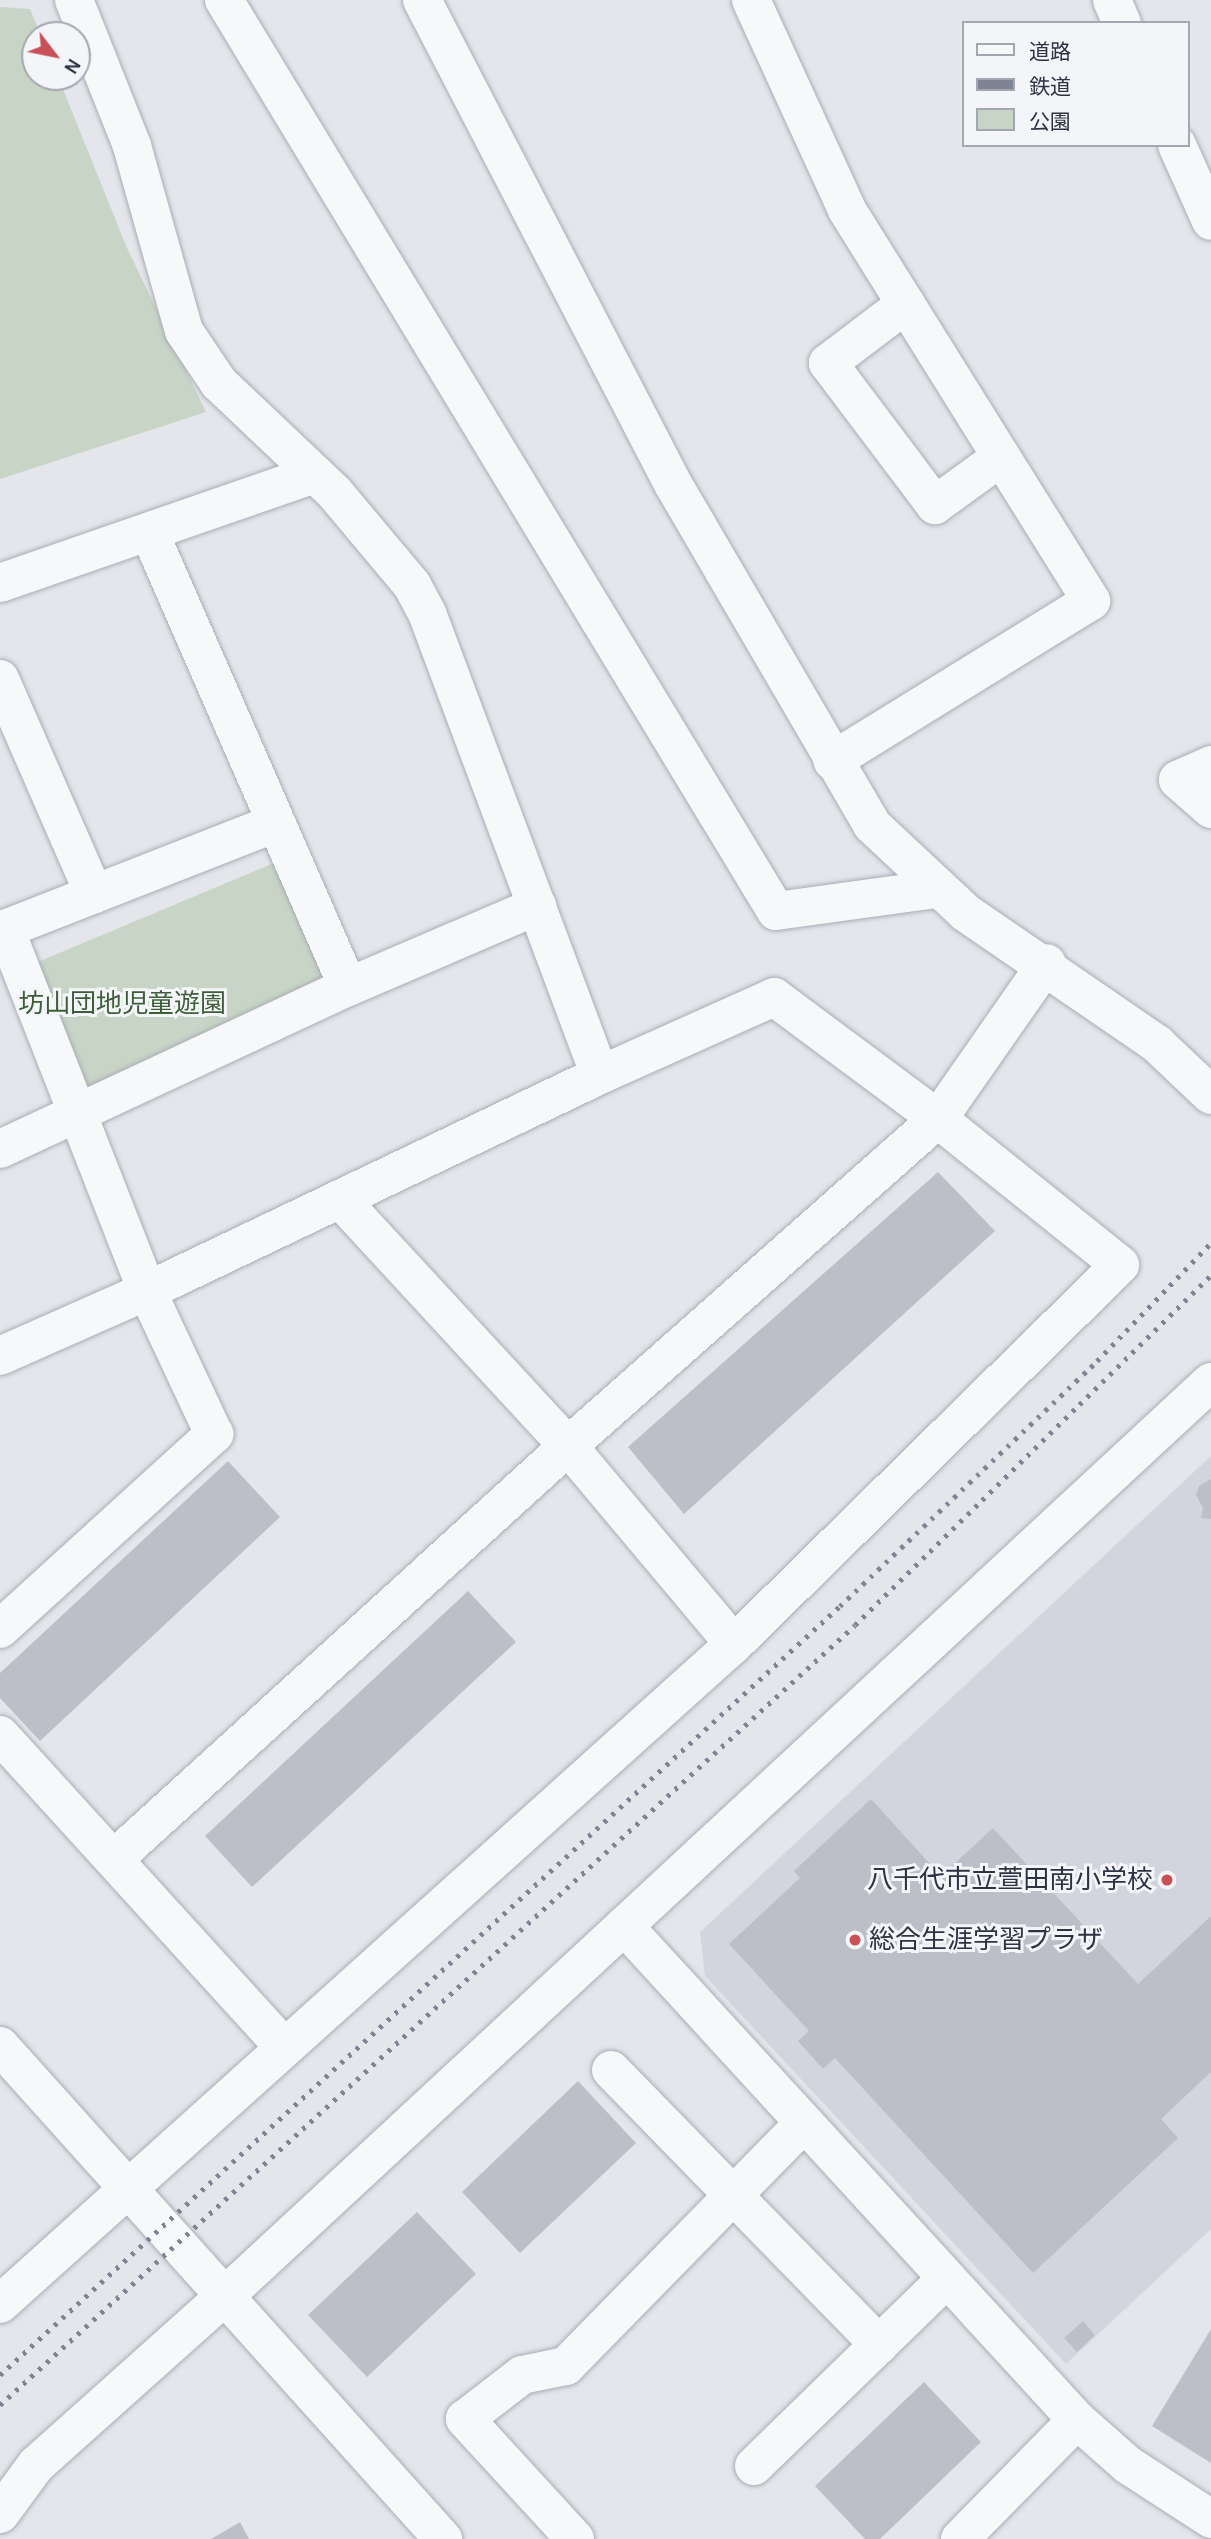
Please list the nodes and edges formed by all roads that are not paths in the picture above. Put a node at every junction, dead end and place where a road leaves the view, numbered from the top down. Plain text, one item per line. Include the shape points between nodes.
1 (74, 0) edge
2 (224, 0) edge
3 (422, 0) edge
4 (751, 0) edge
5 (1112, 0) edge
6 (1121, 21) edge
7 (1178, 147) edge
8 (1211, 221) edge
9 (906, 304) junction
10 (1001, 457) junction
11 (315, 474) junction
12 (150, 534) junction
13 (0, 583) edge
14 (0, 679) edge
15 (832, 761) junction
16 (1211, 765) edge
17 (1211, 810) edge
18 (276, 823) junction
19 (937, 889) junction
20 (94, 894) junction
21 (537, 906) junction
22 (2, 930) edge
23 (1046, 964) junction
24 (348, 987) junction
25 (600, 1074) junction
26 (1211, 1095) edge
27 (77, 1116) junction
28 (938, 1119) junction
29 (0, 1149) edge
30 (340, 1199) junction
31 (147, 1291) junction
32 (0, 1356) edge
33 (1211, 1382) edge
34 (568, 1446) junction
35 (0, 1629) edge
36 (734, 1644) junction
37 (0, 1735) edge
38 (114, 1859) junction
39 (624, 1926) junction
40 (0, 2046) edge
41 (283, 2046) junction
42 (611, 2070) dead end
43 (804, 2123) junction
44 (129, 2187) junction
45 (735, 2193) junction
46 (947, 2278) junction
47 (226, 2295) junction
48 (0, 2304) edge
49 (879, 2345) junction
50 (1077, 2420) junction
51 (754, 2466) dead end
52 (0, 2514) edge
53 (1211, 2519) edge
54 (443, 2539) edge
55 (575, 2539) edge
56 (960, 2539) edge

1 - 11 street via 132,146 184,331 219,383
2 - 19 street via 776,911
3 - 15 street via 673,484
4 - 9 street via 847,210
5 - 6 street
7 - 8 street
9 - 10 street
9 - 10 street via 828,363 934,505
10 - 15 street via 1091,601
11 - 12 street
11 - 21 street via 389,556 427,613
12 - 13 street
12 - 18 street
14 - 20 street
15 - 19 street via 873,825
16 - 17 street via 1178,780
18 - 20 street
18 - 24 street
19 - 23 street
20 - 22 street
21 - 24 street
21 - 25 street
22 - 27 street
23 - 26 street via 1157,1044
23 - 28 street
24 - 27 street
25 - 28 street via 775,997
25 - 30 street
27 - 29 street
27 - 31 street
28 - 34 street
28 - 36 street via 1120,1265
30 - 31 street
30 - 34 street
31 - 32 street
31 - 35 street via 214,1434
33 - 39 street
34 - 36 street
34 - 38 street
36 - 41 street
37 - 38 street
38 - 41 street
39 - 43 street
39 - 47 street
40 - 44 street
41 - 44 street
42 - 45 street
43 - 45 street
43 - 46 street
44 - 47 street
44 - 48 street
45 - 49 street
45 - 55 street via 566,2366 522,2375 466,2419
46 - 49 street
46 - 50 street
47 - 52 street via 36,2465
47 - 54 street
49 - 51 street
50 - 53 street via 1128,2465
50 - 56 street

